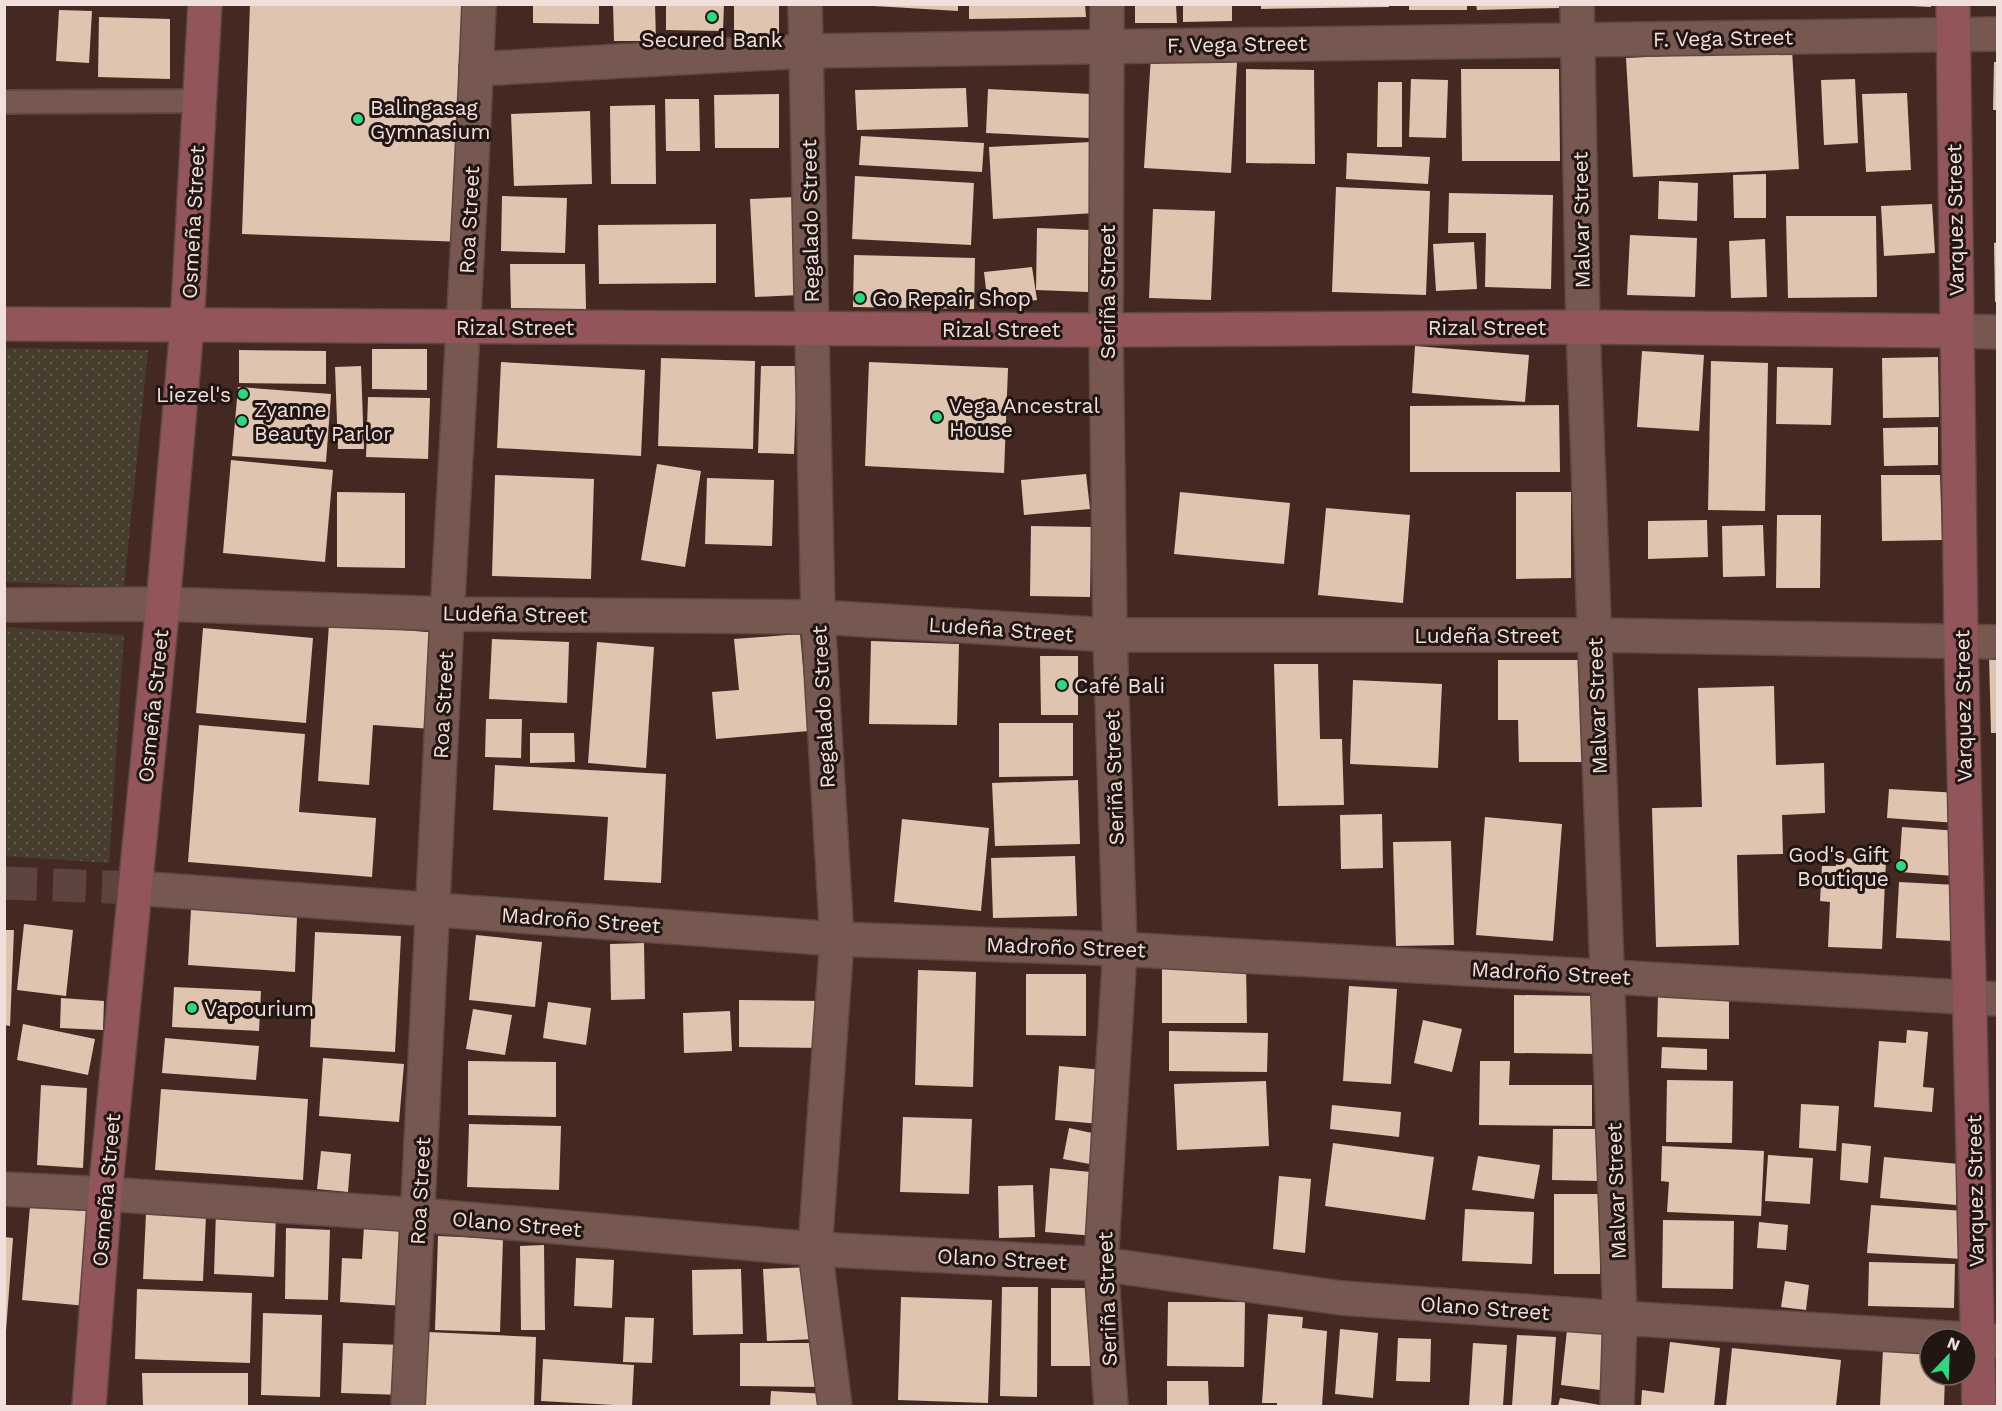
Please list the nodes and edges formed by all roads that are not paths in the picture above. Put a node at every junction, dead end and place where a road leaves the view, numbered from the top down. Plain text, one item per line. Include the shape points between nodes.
1 (205, 4) edge
2 (479, 4) edge
3 (805, 4) edge
4 (1107, 4) edge
5 (1577, 4) edge
6 (1953, 20) edge
7 (1998, 34) edge
8 (1578, 39) junction
9 (1107, 45) junction
10 (807, 51) junction
11 (476, 69) junction
12 (199, 101) junction
13 (4, 102) edge
14 (4, 324) edge
15 (187, 326) junction
16 (464, 327) junction
17 (1583, 327) junction
18 (812, 328) junction
19 (1106, 330) junction
20 (1956, 331) junction
21 (1998, 332) edge
22 (163, 604) junction
23 (4, 605) edge
24 (447, 614) junction
25 (818, 617) junction
26 (1110, 635) junction
27 (1594, 635) junction
28 (1961, 642) junction
29 (1998, 642) edge
30 (135, 888) junction
31 (432, 909) junction
32 (837, 939) junction
33 (1120, 949) junction
34 (1608, 976) junction
35 (1984, 998) edge
36 (4, 1189) edge
37 (105, 1194) junction
38 (419, 1215) junction
39 (815, 1250) junction
40 (1101, 1264) junction
41 (1620, 1318) junction
42 (1988, 1340) edge
43 (89, 1407) edge
44 (408, 1407) edge
45 (835, 1407) edge
46 (1111, 1407) edge
47 (1617, 1407) edge
48 (1979, 1407) edge

1 - 12 street, Osmeña Street
2 - 11 street, Roa Street
3 - 10 street, Regalado Street
4 - 9 street, Seriña Street
5 - 8 street, Malvar Street
6 - 7 street, F. Vega Street
6 - 8 street, F. Vega Street
6 - 20 street, Varquez Street
8 - 9 street, F. Vega Street
8 - 17 street, Malvar Street
9 - 10 street, F. Vega Street
9 - 19 street, Seriña Street
10 - 11 street, F. Vega Street
10 - 18 street, Regalado Street
11 - 16 street, Roa Street
12 - 13 lane
12 - 15 street, Osmeña Street
14 - 15 street, Rizal Street
15 - 16 street, Rizal Street
15 - 22 street, Osmeña Street
16 - 18 street, Rizal Street
16 - 24 street, Roa Street
17 - 19 street, Rizal Street
17 - 20 street, Rizal Street
17 - 27 street, Malvar Street
18 - 19 street, Rizal Street
18 - 25 street, Regalado Street
19 - 26 street, Seriña Street
20 - 21 street, Rizal Street
20 - 28 street, Varquez Street
22 - 23 street, Ludeña Street
22 - 24 street, Ludeña Street
22 - 30 street, Osmeña Street
24 - 25 street, Ludeña Street
24 - 31 street, Roa Street
25 - 26 street, Ludeña Street
25 - 32 street, Regalado Street
26 - 27 street, Ludeña Street
26 - 33 street, Seriña Street
27 - 28 street, Ludeña Street
27 - 34 street, Malvar Street
28 - 29 street, Ludeña Street
28 - 35 street, Varquez Street
30 - 31 street, Madroño Street
30 - 37 street, Osmeña Street
31 - 32 street, Madroño Street
31 - 38 street, Roa Street
32 - 33 street, Madroño Street
32 - 39 street, Regalado Street
33 - 34 street, Madroño Street
33 - 40 street, Seriña Street
34 - 35 street, Madroño Street
34 - 41 street, Malvar Street
35 - 42 street, Varquez Street
36 - 37 street, Olano Street
37 - 38 street, Olano Street
37 - 43 street, Osmeña Street
38 - 39 street, Olano Street
38 - 44 street, Roa Street
39 - 40 street, Olano Street
39 - 45 street, Regalado Street
40 - 41 street, Olano Street via 1341,1298
40 - 46 street, Seriña Street
41 - 42 street, Olano Street
41 - 47 street, Malvar Street
42 - 48 street, Varquez Street

